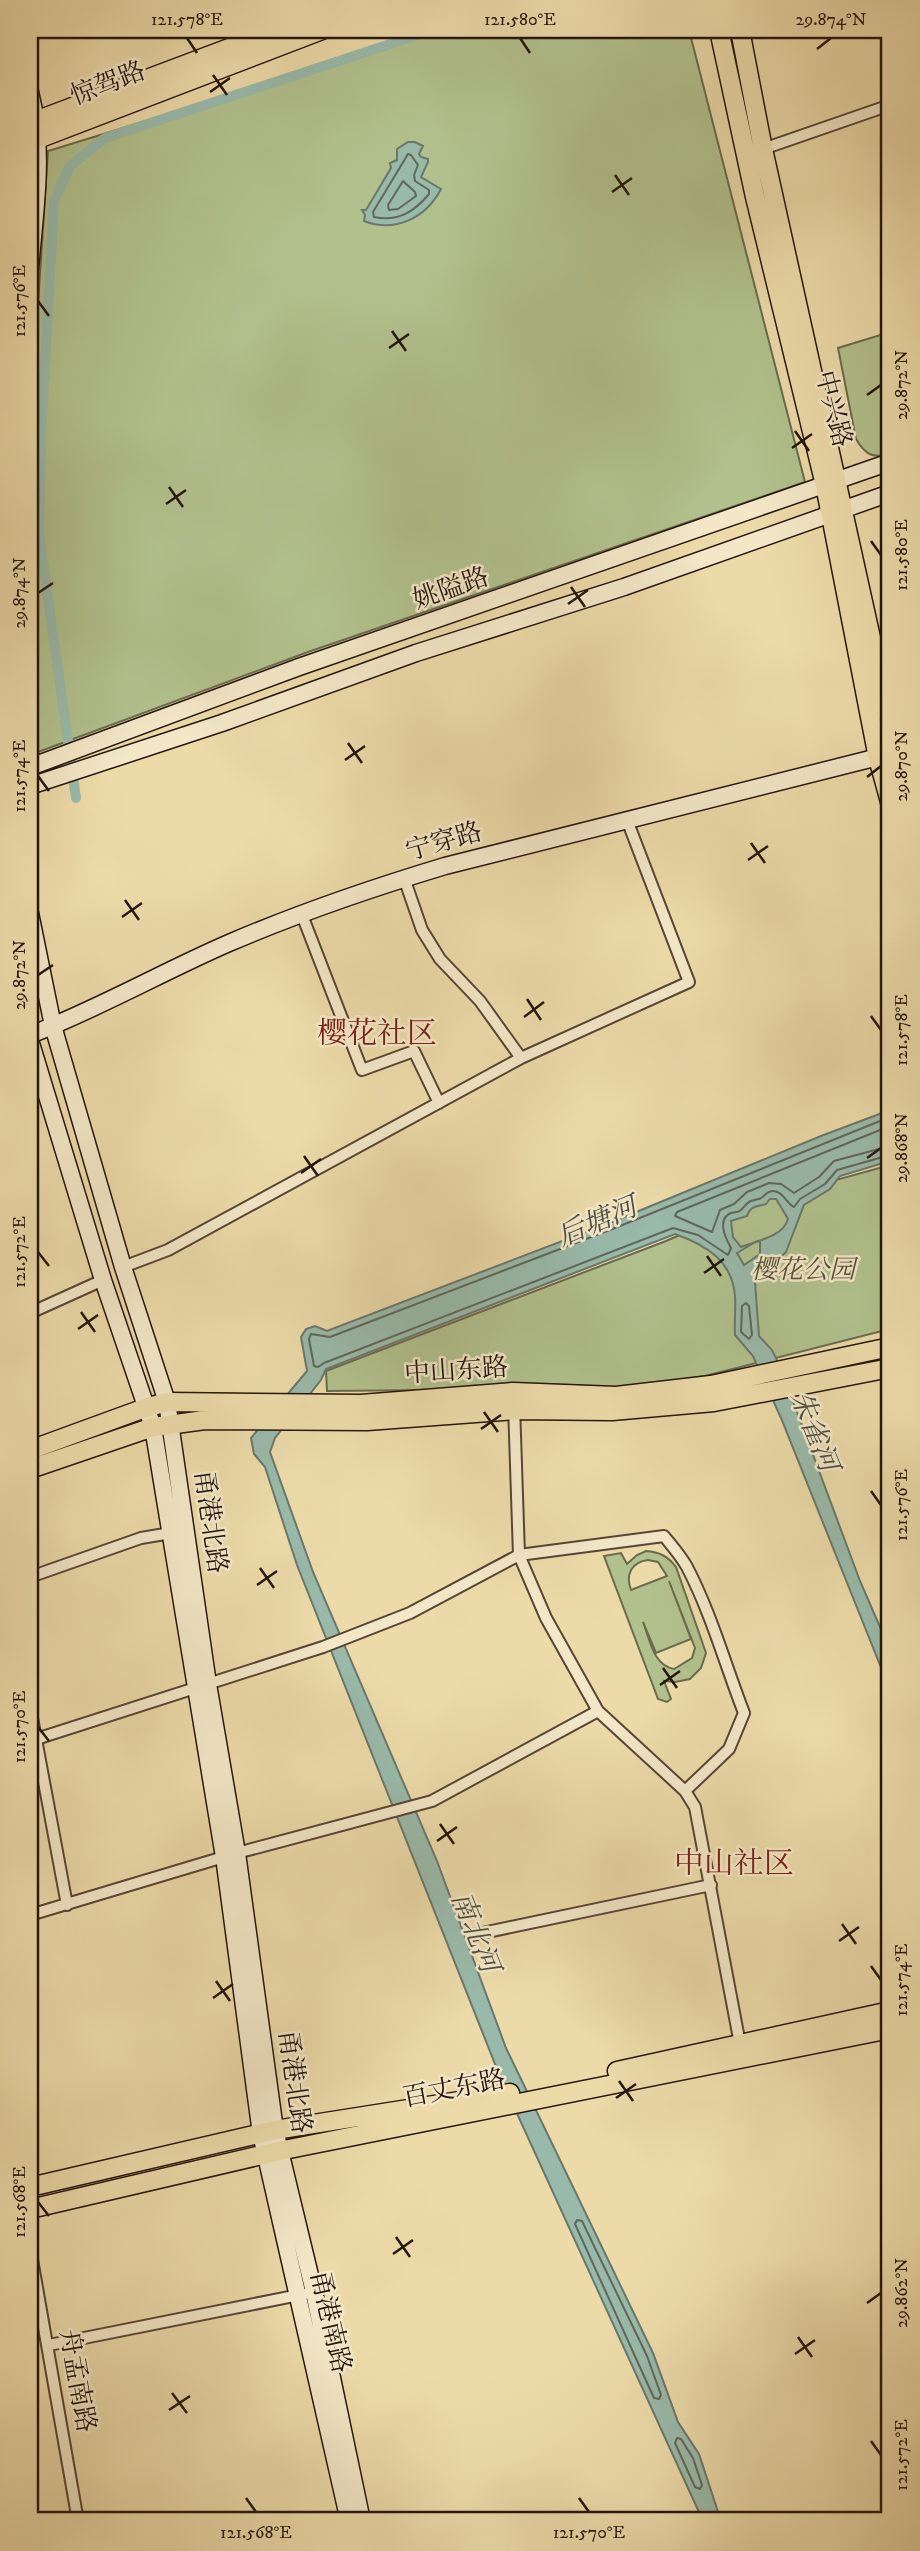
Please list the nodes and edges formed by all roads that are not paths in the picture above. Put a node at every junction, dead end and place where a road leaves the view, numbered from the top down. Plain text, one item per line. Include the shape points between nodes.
1 (277, 30) edge
2 (322, 30) edge
3 (719, 30) edge
4 (740, 30) edge
5 (30, 92) edge
6 (890, 105) edge
7 (33, 131) edge
8 (763, 149) junction
9 (30, 269) edge
10 (890, 462) edge
11 (832, 483) junction
12 (890, 494) edge
13 (837, 512) junction
14 (890, 724) edge
15 (884, 756) edge
16 (30, 766) edge
17 (30, 786) edge
18 (890, 802) edge
19 (627, 820) junction
20 (404, 878) junction
21 (30, 913) edge
22 (302, 915) junction
23 (53, 1026) junction
24 (30, 1038) edge
25 (522, 1058) junction
26 (439, 1103) junction
27 (123, 1267) junction
28 (103, 1280) junction
29 (30, 1313) edge
30 (890, 1347) edge
31 (890, 1368) edge
32 (758, 1385) junction
33 (514, 1401) junction
34 (167, 1402) junction
35 (145, 1408) junction
36 (172, 1424) junction
37 (153, 1427) junction
38 (30, 1450) edge
39 (30, 1469) edge
40 (171, 1533) junction
41 (519, 1555) junction
42 (30, 1577) edge
43 (202, 1686) junction
44 (30, 1707) edge
45 (598, 1711) junction
46 (33, 1740) edge
47 (685, 1791) junction
48 (230, 1855) junction
49 (711, 1885) junction
50 (67, 1905) junction
51 (30, 1915) edge
52 (474, 1934) dead end
53 (890, 2011) edge
54 (890, 2029) edge
55 (740, 2044) junction
56 (547, 2092) junction
57 (495, 2101) junction
58 (268, 2132) junction
59 (272, 2153) junction
60 (30, 2187) edge
61 (30, 2209) edge
62 (30, 2248) edge
63 (306, 2293) junction
64 (49, 2345) junction
65 (78, 2521) edge
66 (349, 2521) edge
67 (362, 2521) edge

1 - 7 main road, 惊驾路
2 - 7 main road, 惊驾路
3 - 11 main road, 中兴路 via 755,197
4 - 8 main road, 中兴路
5 - 7 main road
6 - 8 street
7 - 9 main road via 39,166
8 - 11 main road, 中兴路
10 - 11 main road, 姚隘路
11 - 13 main road, 中兴路
11 - 16 main road, 姚隘路 via 299,667
12 - 13 main road, 姚隘路
13 - 14 main road, 中兴路
13 - 15 main road, 中兴路
13 - 17 main road, 姚隘路
15 - 18 main road, 中兴路
15 - 19 main road, 宁穿路
19 - 20 main road, 宁穿路
19 - 25 street via 689,982
20 - 22 main road, 宁穿路
20 - 25 street via 422,930 440,958 480,1001
21 - 23 main road, 甬港北路
22 - 23 main road, 宁穿路 via 227,944
22 - 26 street via 362,1070 414,1051
23 - 24 main road, 宁穿路
23 - 27 main road, 甬港北路
24 - 28 main road, 甬港北路
25 - 26 street
26 - 27 street via 168,1250
27 - 34 main road, 甬港北路
28 - 29 street
28 - 35 main road, 甬港北路
30 - 32 main road, 中山东路 via 797,1367
31 - 32 main road, 中山东路 via 804,1385
32 - 33 main road, 中山东路
33 - 34 main road, 中山东路
33 - 36 main road, 中山东路 via 367,1421
33 - 41 street
34 - 35 main road, 中山东路
34 - 36 main road, 甬港北路
35 - 37 main road, 甬港北路
35 - 38 main road, 中山东路
36 - 37 main road, 中山东路
36 - 43 main road, 甬港北路
37 - 39 main road, 中山东路
37 - 40 main road, 甬港北路
40 - 42 street via 141,1538
40 - 43 main road, 甬港北路
41 - 43 street via 410,1613
41 - 45 street via 546,1618
41 - 47 street via 664,1536 686,1565 744,1713 729,1749
43 - 46 street
43 - 48 main road, 甬港北路
44 - 46 street
45 - 47 street
45 - 48 street via 432,1801
46 - 50 street
47 - 49 street via 695,1807
48 - 50 street
48 - 58 main road, 甬港北路
49 - 52 street
49 - 55 street
50 - 51 street
53 - 55 main road, 百丈东路
54 - 56 main road, 百丈东路
55 - 56 main road, 百丈东路
56 - 57 main road, 百丈东路
57 - 58 main road, 百丈东路
57 - 59 main road, 百丈东路
58 - 59 main road, 甬港南路
58 - 60 main road, 百丈东路
59 - 61 main road, 百丈东路
59 - 63 main road, 甬港南路
62 - 64 street, 舟孟南路
63 - 64 street
63 - 66 main road, 甬港南路
63 - 67 main road, 甬港南路
64 - 65 street, 舟孟南路

